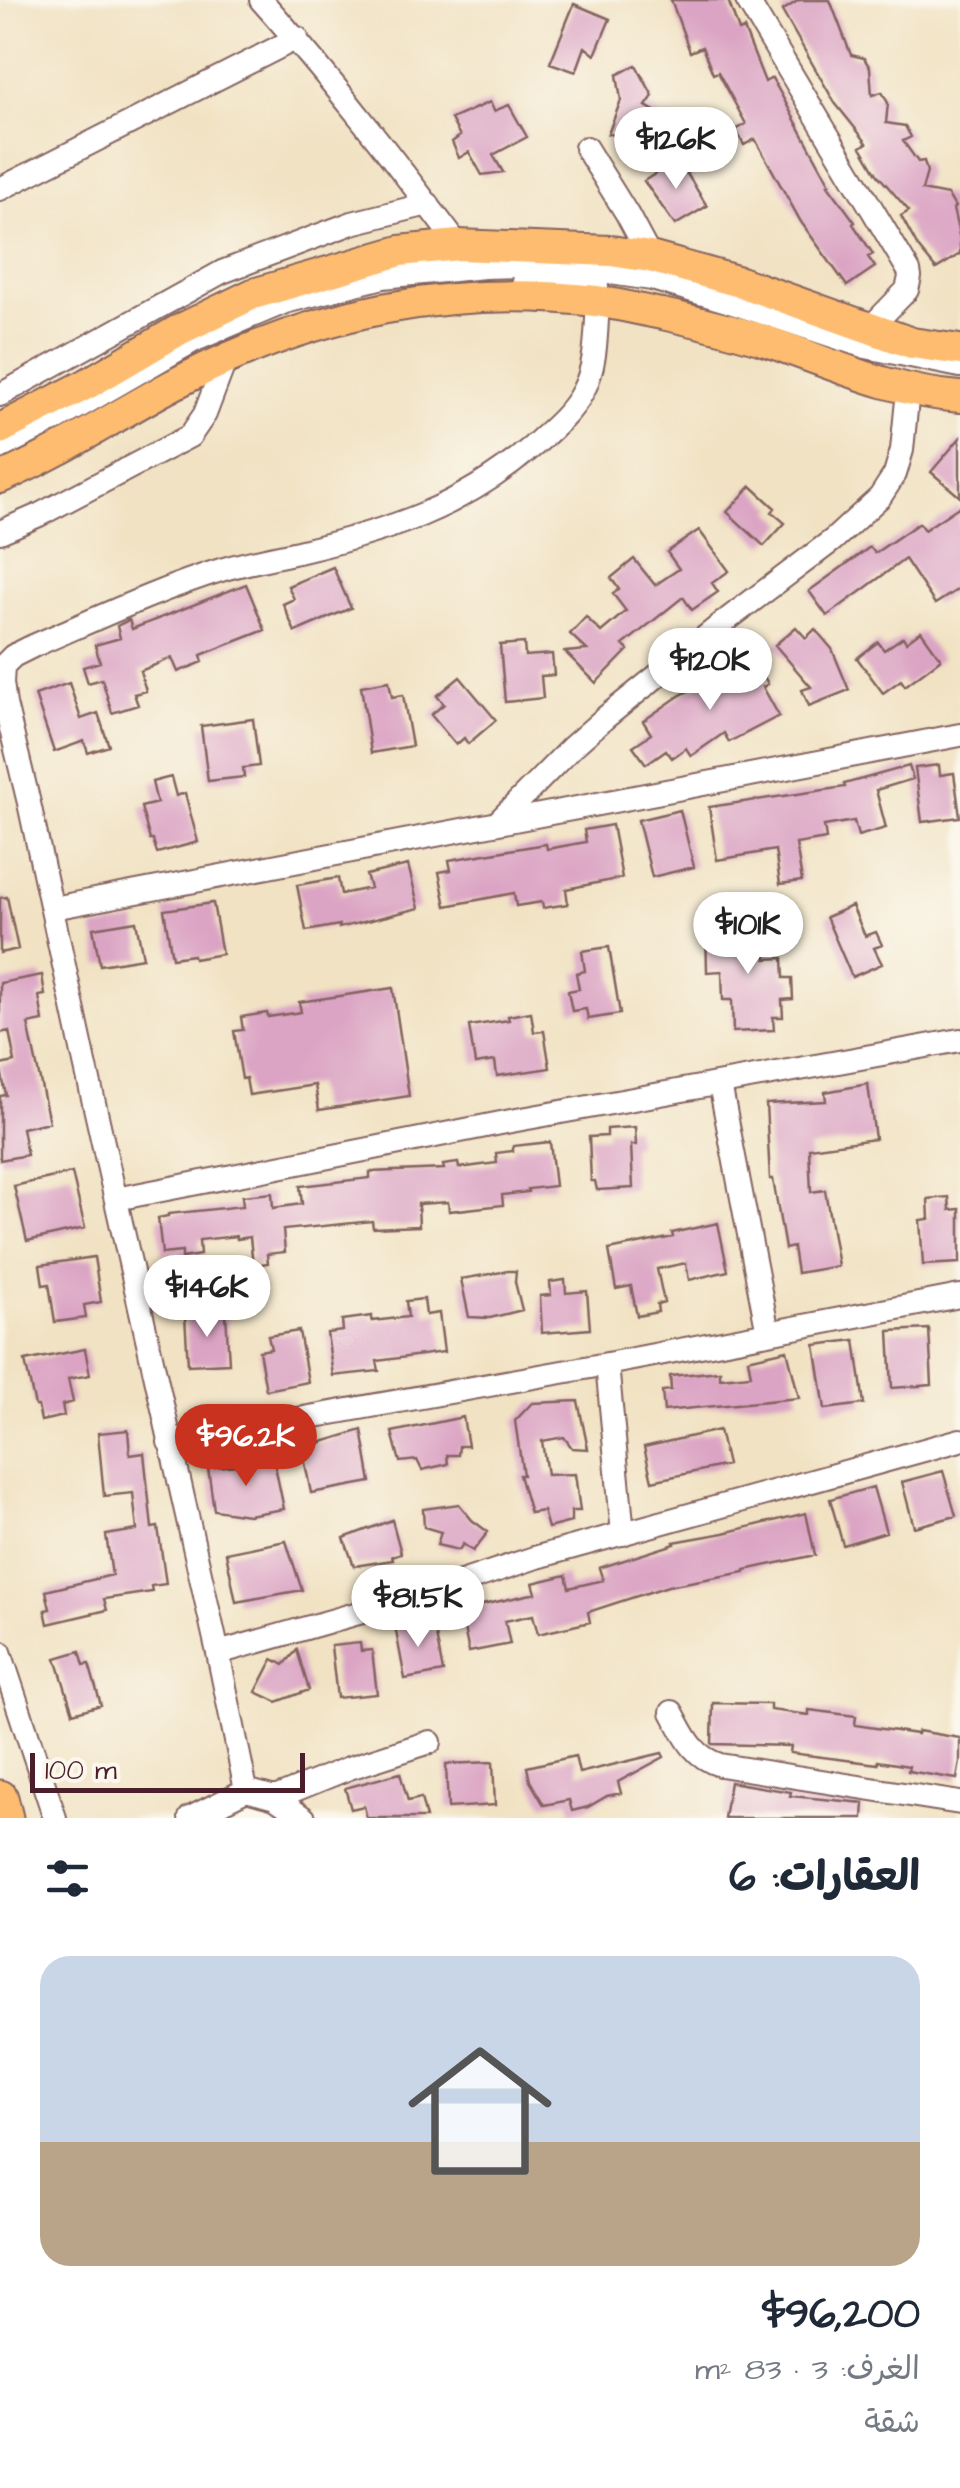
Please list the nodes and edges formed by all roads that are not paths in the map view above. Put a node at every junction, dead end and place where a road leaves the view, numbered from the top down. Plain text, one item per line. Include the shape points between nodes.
1 (261, 0) edge
2 (748, 0) edge
3 (297, 38) junction
4 (586, 148) dead end
5 (0, 189) edge
6 (428, 204) junction
7 (458, 245) junction
8 (650, 256) junction
9 (598, 302) junction
10 (870, 328) junction
11 (960, 350) edge
12 (225, 360) junction
13 (960, 366) edge
14 (960, 379) edge
15 (908, 390) junction
16 (0, 396) edge
17 (960, 397) edge
18 (0, 429) edge
19 (0, 448) edge
20 (0, 464) edge
21 (0, 478) edge
22 (0, 532) edge
23 (960, 735) edge
24 (497, 823) junction
25 (52, 908) junction
26 (960, 1040) edge
27 (720, 1084) junction
28 (116, 1199) junction
29 (960, 1296) edge
30 (768, 1332) junction
31 (607, 1364) junction
32 (960, 1440) edge
33 (169, 1442) junction
34 (624, 1534) junction
35 (0, 1652) edge
36 (218, 1654) junction
37 (672, 1712) dead end
38 (430, 1742) dead end
39 (246, 1790) junction
40 (0, 1798) edge
41 (275, 1798) junction
42 (960, 1804) edge
43 (6, 1818) edge
44 (54, 1818) edge
45 (190, 1818) edge
46 (304, 1818) edge

1 - 3 street
2 - 10 street via 909,270 907,290
3 - 5 street
3 - 6 street
4 - 8 street
6 - 7 street
6 - 16 street via 352,223 222,272
7 - 8 main road
7 - 18 main road via 400,251 253,294
8 - 10 main road
9 - 12 main road via 464,296 387,306
9 - 15 main road via 727,330
9 - 25 street via 583,392 506,470 470,493 413,520 207,574 13,656 3,666 3,694
10 - 11 main road
12 - 21 main road
12 - 22 street via 190,436
13 - 19 street via 866,348 652,280 555,265 484,267 383,277 286,302 195,340
14 - 20 street via 878,366 700,306 575,283 476,282 371,295 273,322
15 - 17 main road
15 - 24 street via 902,450 880,497 606,716
23 - 24 street
24 - 25 street
25 - 28 street
26 - 27 street
27 - 28 street
27 - 30 street
28 - 33 street
29 - 30 street
30 - 31 street
31 - 33 street
31 - 34 street
32 - 34 street
33 - 36 street
34 - 36 street
35 - 44 street
36 - 39 street
37 - 42 street via 707,1761
38 - 41 street
39 - 41 street
39 - 45 street
40 - 43 highway
41 - 46 street

